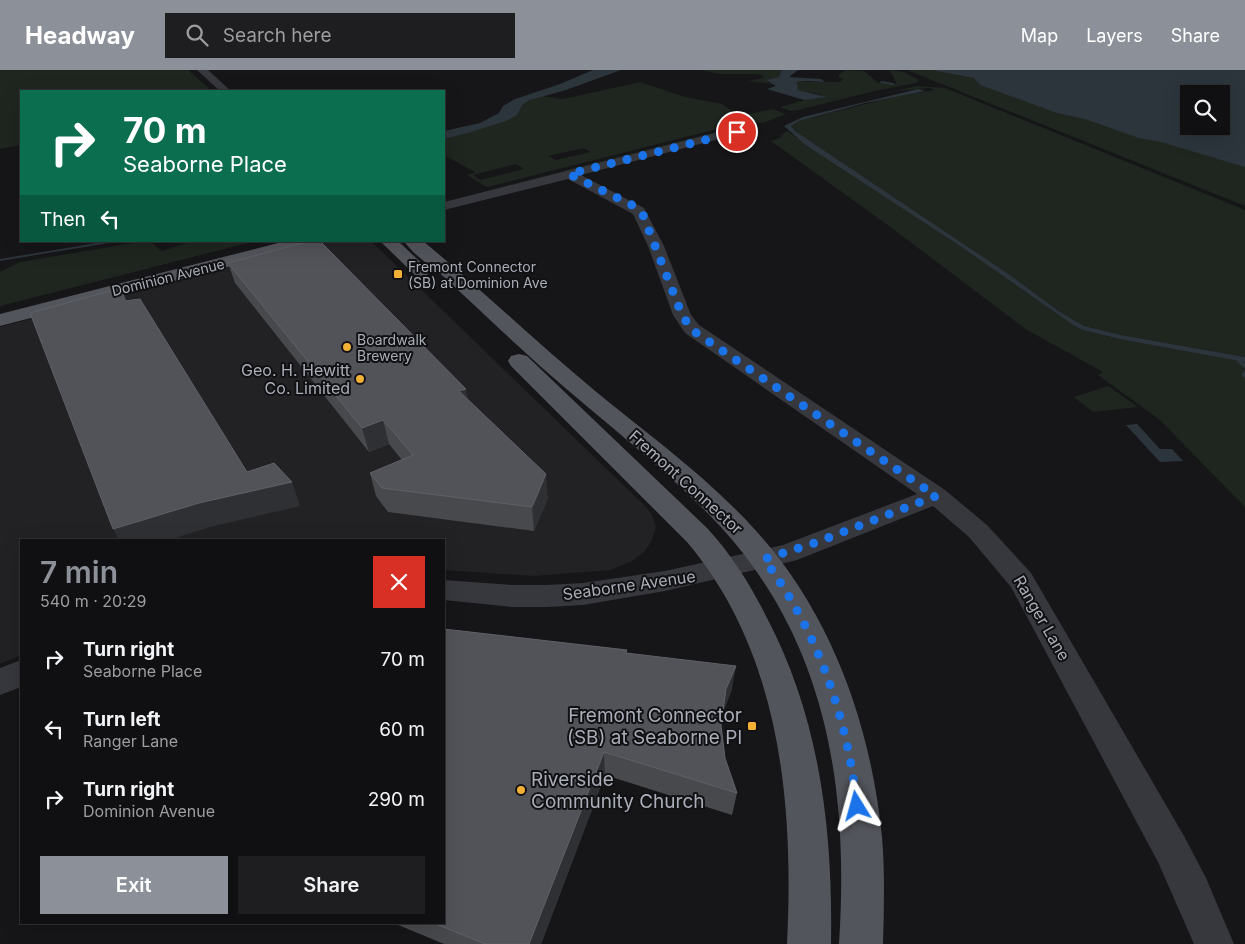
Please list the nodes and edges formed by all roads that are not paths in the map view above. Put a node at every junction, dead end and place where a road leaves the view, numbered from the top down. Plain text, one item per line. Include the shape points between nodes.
1 (202, 70) edge
2 (225, 90) edge
3 (753, 131) dead end
4 (569, 174) junction
5 (445, 206) edge
6 (303, 242) edge
7 (389, 242) edge
8 (413, 242) edge
9 (0, 320) edge
10 (936, 496) junction
11 (764, 559) junction
12 (723, 569) junction
13 (445, 590) edge
14 (20, 673) edge
15 (0, 682) edge
16 (808, 944) edge
17 (861, 944) edge
18 (1214, 944) edge

1 - 2 street
3 - 4 street via 723,135
4 - 5 street
4 - 10 street, Ranger Lane via 634,206 643,215 682,315 692,330
6 - 9 main road, Dominion Avenue
7 - 12 main road, Fremont Connector via 570,409 693,532
8 - 11 main road, Fremont Connector via 566,379 698,490 737,527
10 - 11 street, Seaborne Avenue
10 - 18 street, Ranger Lane via 978,532 1021,580 1171,849
11 - 12 street, Seaborne Avenue
11 - 17 main road, Fremont Connector via 817,648 840,714 861,836
12 - 13 street, Seaborne Avenue via 583,594 512,596
12 - 16 main road, Fremont Connector via 758,631 793,728 801,767 810,854
14 - 15 street

